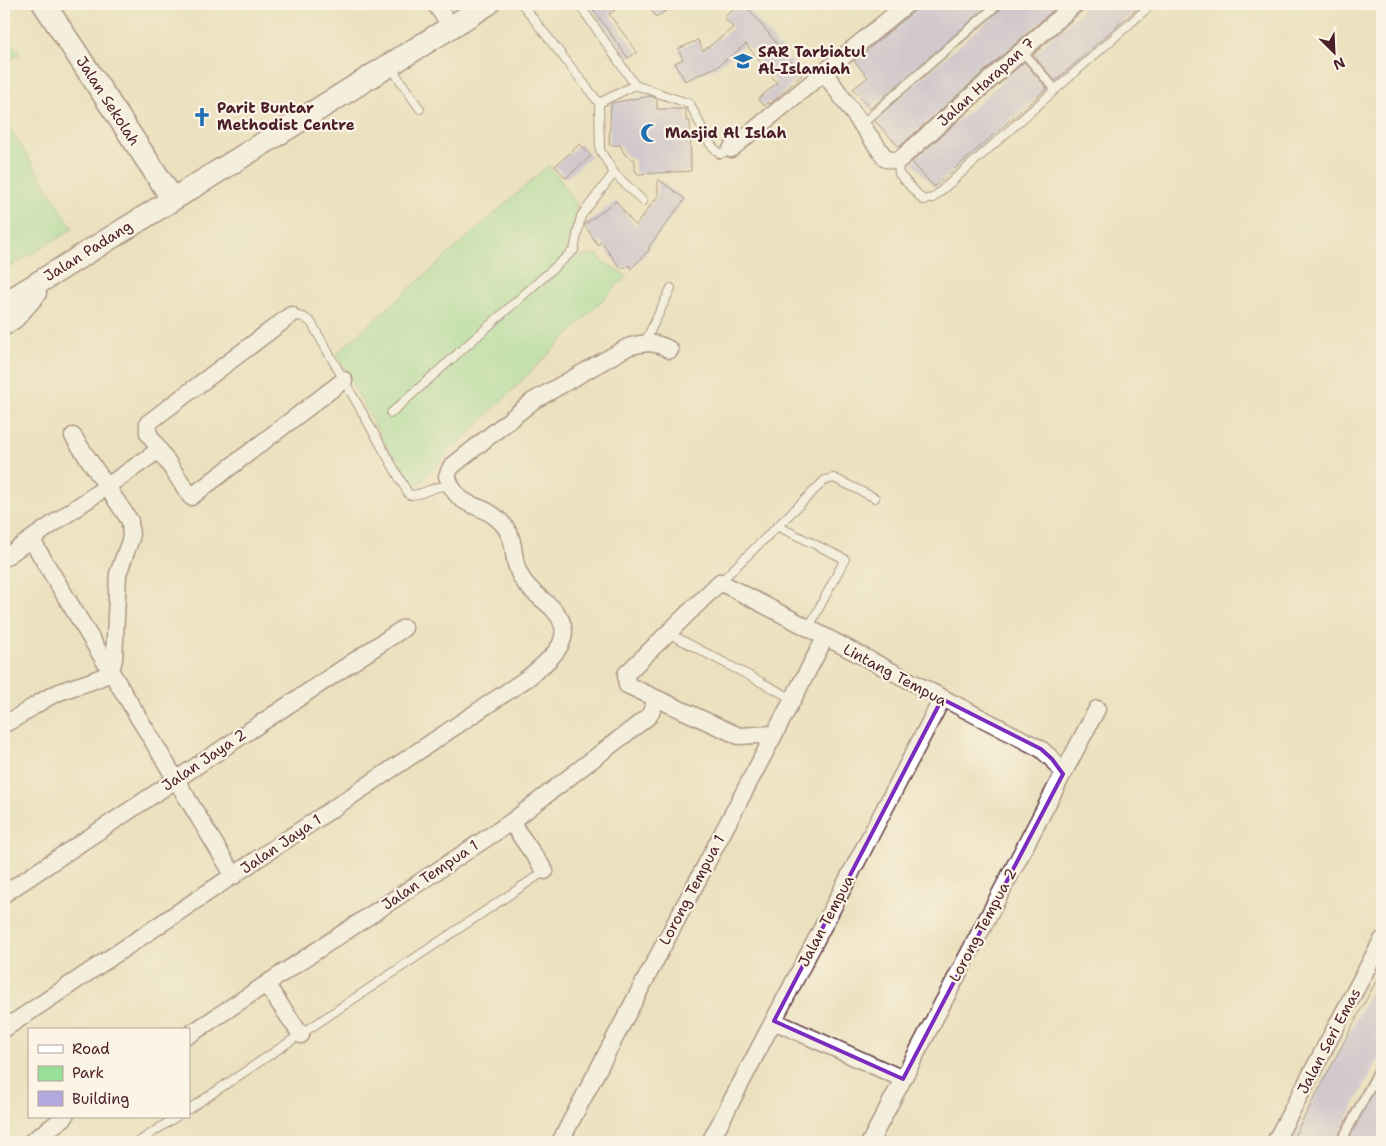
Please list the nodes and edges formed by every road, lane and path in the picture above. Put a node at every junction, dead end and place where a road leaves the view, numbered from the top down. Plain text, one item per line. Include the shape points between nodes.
1 (44, 4) edge
2 (436, 4) edge
3 (488, 4) edge
4 (522, 4) edge
5 (579, 4) edge
6 (907, 4) edge
7 (998, 4) edge
8 (1075, 4) edge
9 (1152, 4) edge
10 (451, 26) junction
11 (1022, 51) junction
12 (389, 65) junction
13 (824, 72) junction
14 (635, 85) junction
15 (1055, 89) junction
16 (599, 103) junction
17 (420, 109) dead end
18 (862, 124) junction
19 (731, 149) joint
20 (898, 161) junction
21 (614, 174) junction
22 (172, 198) junction
23 (643, 201) dead end
24 (56, 270) junction
25 (671, 288) dead end
26 (4, 291) edge
27 (4, 304) edge
28 (291, 315) joint
29 (4, 324) edge
30 (645, 342) junction
31 (670, 350) dead end
32 (344, 380) junction
33 (390, 413) dead end
34 (73, 436) dead end
35 (159, 450) junction
36 (108, 487) junction
37 (452, 488) junction
38 (875, 498) dead end
39 (777, 526) junction
40 (31, 540) junction
41 (4, 558) edge
42 (720, 582) junction
43 (404, 628) dead end
44 (808, 629) junction
45 (668, 634) junction
46 (825, 638) junction
47 (111, 672) junction
48 (657, 698) junction
49 (793, 699) junction
50 (942, 699) junction
51 (1097, 709) dead end
52 (4, 724) edge
53 (774, 734) junction
54 (1063, 774) junction
55 (175, 779) junction
56 (511, 822) junction
57 (544, 871) joint
58 (234, 876) junction
59 (4, 894) edge
60 (1382, 940) edge
61 (266, 984) junction
62 (774, 1021) junction
63 (4, 1029) edge
64 (190, 1034) edge
65 (301, 1035) junction
66 (1382, 1065) edge
67 (903, 1079) junction
68 (190, 1108) edge
69 (64, 1118) edge
70 (174, 1118) edge
71 (31, 1142) edge
72 (138, 1142) edge
73 (560, 1142) edge
74 (710, 1142) edge
75 (870, 1142) edge
76 (1275, 1142) edge
77 (1341, 1142) edge

1 - 22 street, Jalan Sekolah
2 - 10 street
3 - 10 street, Jalan Padang
4 - 16 lane
5 - 14 lane
6 - 13 street
7 - 18 lane
8 - 11 street, Jalan Harapan 7
9 - 15 lane
10 - 12 street, Jalan Padang
11 - 15 lane
11 - 20 street, Jalan Harapan 7
12 - 17 lane
12 - 22 street, Jalan Padang
13 - 18 street
13 - 19 street
14 - 16 lane
14 - 19 lane via 690,104 710,144 720,154
15 - 20 lane via 933,198 923,200 899,174
16 - 21 lane via 600,150
18 - 20 street via 886,159
21 - 23 lane
21 - 33 lane via 580,216 574,250
22 - 24 street, Jalan Padang
24 - 26 street
24 - 27 street, Jalan Padang
24 - 29 street
25 - 30 lane
28 - 32 lane via 311,322
28 - 35 street via 148,423 148,433
30 - 31 street
30 - 37 street via 628,347 533,401 451,467 447,476
32 - 35 street via 191,497
32 - 37 lane via 410,495 437,486
34 - 36 street
35 - 36 street
36 - 40 street
36 - 47 street via 130,521 131,538 118,574
37 - 58 street, Jalan Jaya 1 via 460,500 486,509 509,530 519,572 529,588 554,610 563,628 562,642 554,655 529,677
38 - 39 lane via 830,478
39 - 42 lane
39 - 44 lane via 845,559
40 - 41 street
40 - 47 street
42 - 44 street, Lintang Tempua
42 - 45 street
43 - 55 street, Jalan Jaya 2
44 - 46 street, Lintang Tempua
45 - 48 street via 626,674 627,684
45 - 49 lane
46 - 49 street, Lorong Tempua 1
46 - 50 street, Lintang Tempua
47 - 52 street via 100,679 56,693
47 - 55 street
48 - 53 street via 739,736
48 - 56 street, Jalan Tempua 1 via 649,716
49 - 53 street, Lorong Tempua 1
50 - 54 street, Lintang Tempua via 1041,749
50 - 62 street, Jalan Tempua
51 - 54 street, Lorong Tempua 2
53 - 73 street, Lorong Tempua 1
54 - 67 street, Lorong Tempua 2
55 - 58 street
55 - 59 street, Jalan Jaya 2
56 - 57 street
56 - 61 street, Jalan Tempua 1
57 - 65 lane
58 - 63 street, Jalan Jaya 1
60 - 76 street, Jalan Seri Emas
61 - 64 street, Jalan Tempua 1
61 - 65 street
62 - 67 street
62 - 74 street, Jalan Tempua
65 - 68 lane
66 - 77 lane
67 - 75 street, Lorong Tempua 2
69 - 71 street
70 - 72 lane

